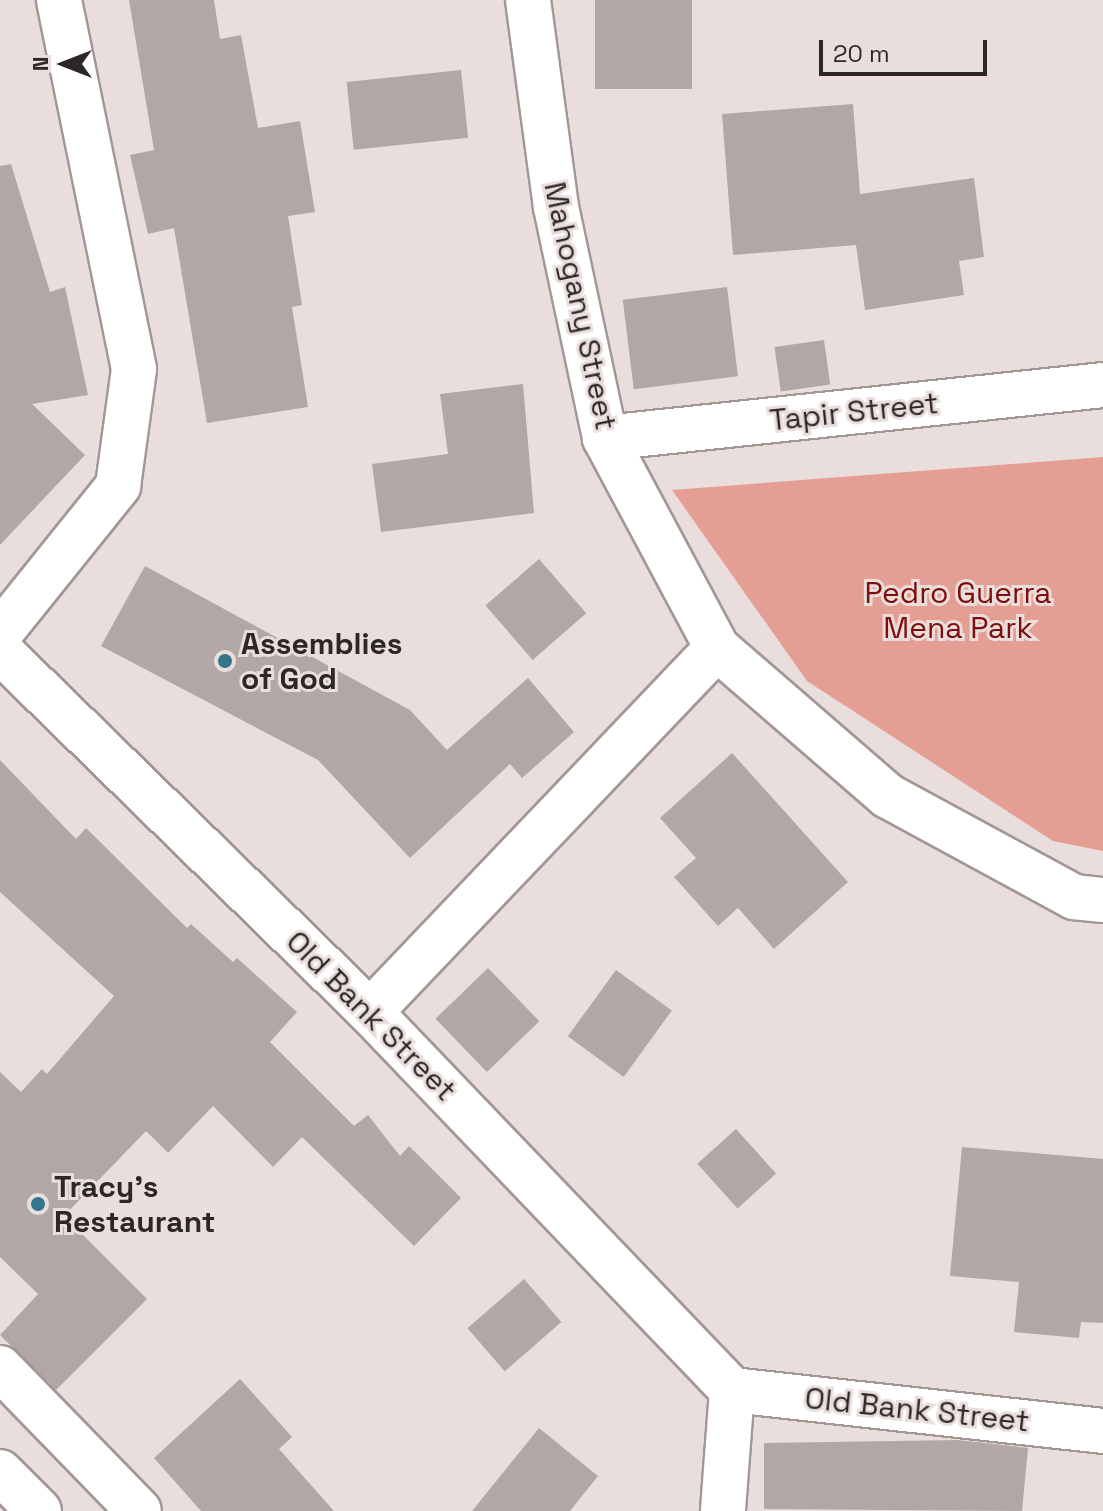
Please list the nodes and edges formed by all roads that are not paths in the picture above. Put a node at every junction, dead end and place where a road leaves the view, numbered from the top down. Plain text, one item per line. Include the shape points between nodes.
1 (59, 0) edge
2 (528, 0) edge
3 (1103, 385) edge
4 (605, 438) junction
5 (0, 633) edge
6 (717, 648) junction
7 (0, 651) edge
8 (1103, 900) edge
9 (370, 1012) junction
10 (0, 1368) edge
11 (732, 1390) junction
12 (1103, 1431) edge
13 (0, 1472) edge
14 (39, 1511) edge
15 (139, 1511) edge
16 (723, 1511) edge

1 - 5 main road via 134,369 118,486
2 - 4 main road, Mahogany Street via 556,207
3 - 4 main road, Tapir Street
4 - 6 main road, Mahogany Street
6 - 8 main road, Mahogany Street via 888,796 1074,897
6 - 9 main road
7 - 9 main road, Old Bank Street
9 - 11 main road, Old Bank Street
10 - 15 main road
11 - 12 main road, Old Bank Street
11 - 16 main road
13 - 14 main road

